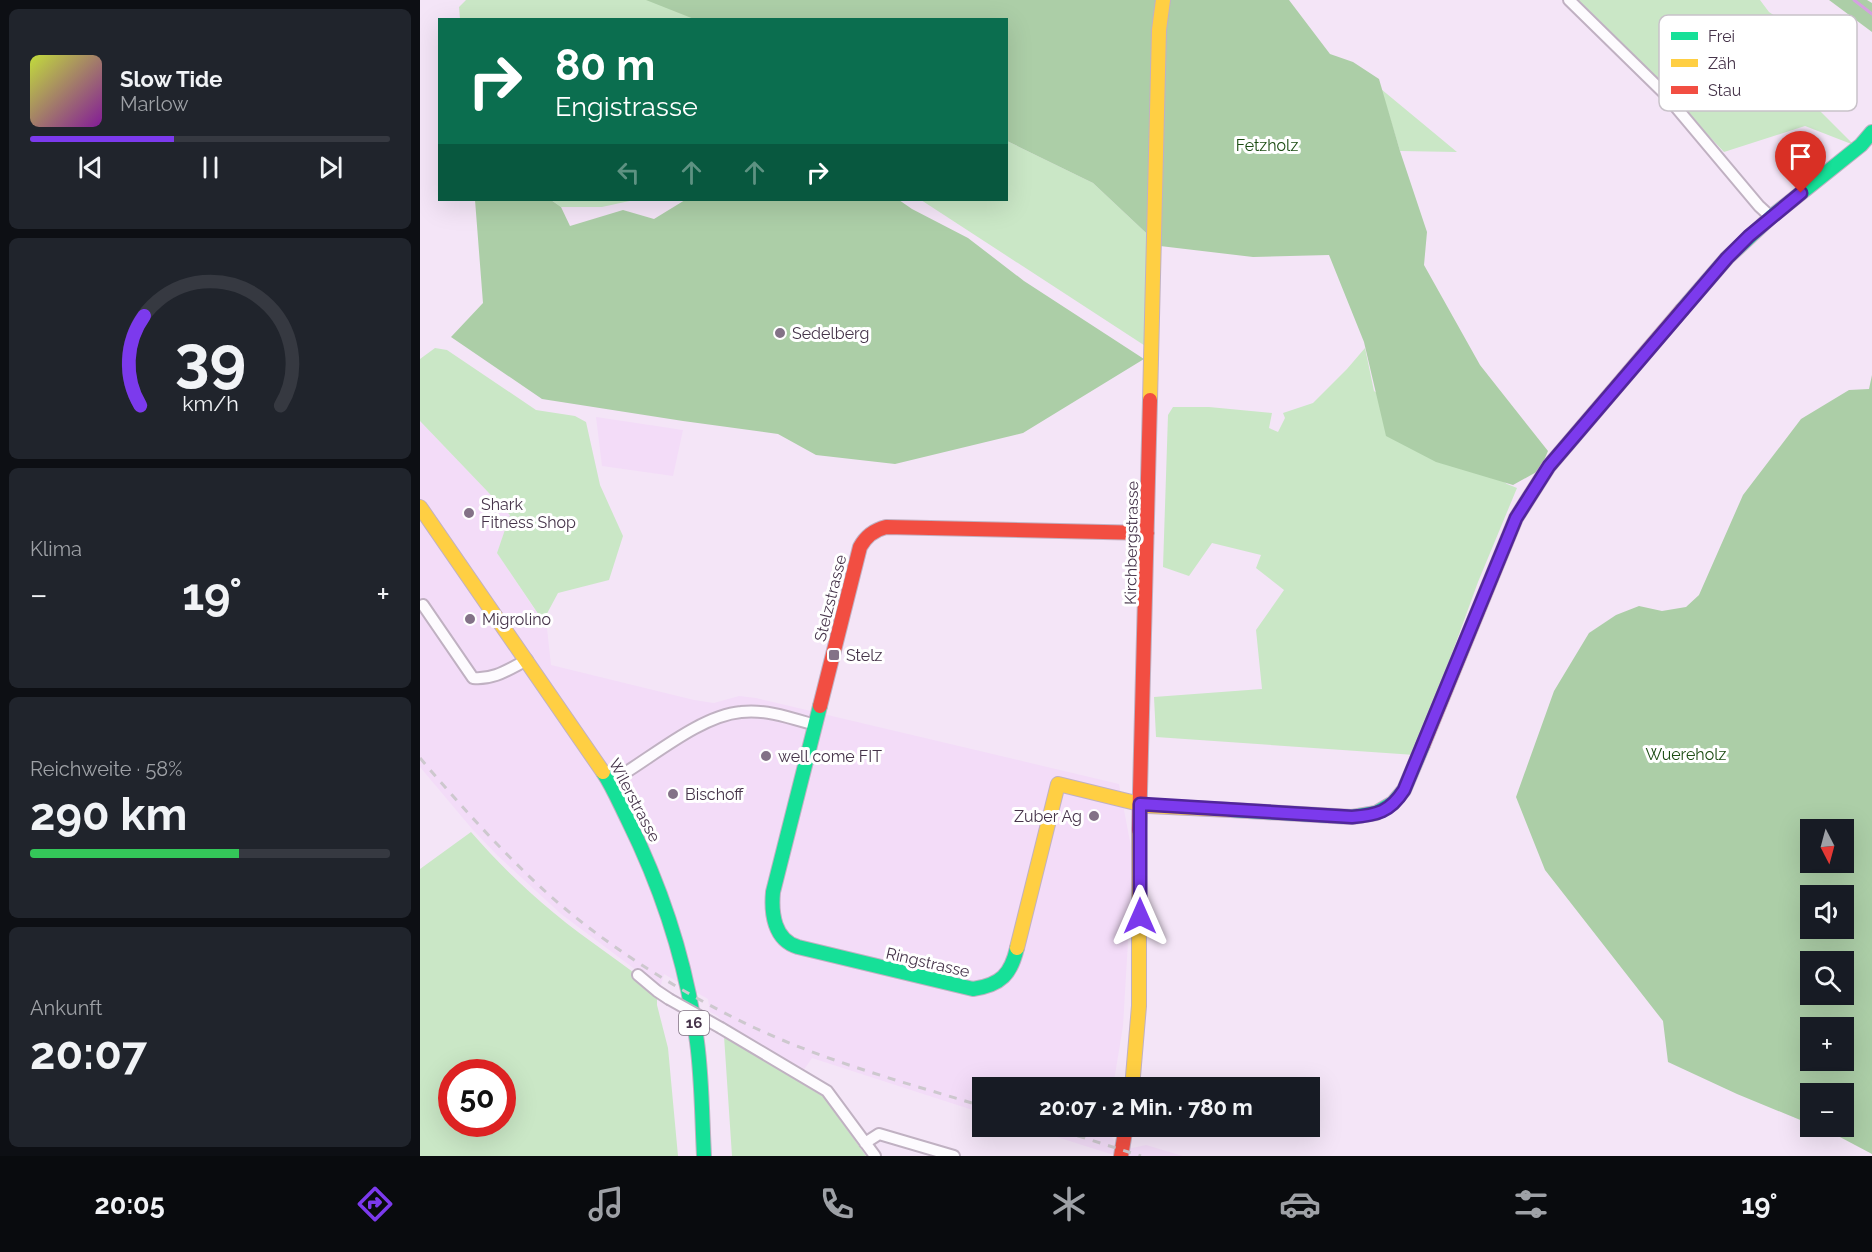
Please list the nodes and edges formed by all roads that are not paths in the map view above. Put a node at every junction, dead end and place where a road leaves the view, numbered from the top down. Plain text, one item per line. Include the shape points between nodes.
1 (1163, 0) edge
2 (1569, 0) edge
3 (1659, 87) edge
4 (1680, 111) edge
5 (1872, 132) edge
6 (1771, 217) junction
7 (420, 507) edge
8 (1147, 533) junction
9 (423, 605) dead end
10 (527, 660) junction
11 (815, 725) junction
12 (610, 782) junction
13 (1140, 804) junction
14 (638, 975) dead end
15 (1132, 1077) edge
16 (865, 1143) junction
17 (704, 1156) edge
18 (875, 1156) edge
19 (954, 1156) edge

1 - 8 street, Kirchbergstrasse via 1159,30
2 - 3 street
4 - 6 street
5 - 6 street
6 - 13 street via 1727,258 1549,466 1516,518 1398,800 1372,816 1352,817
7 - 10 street, Wilerstrasse / 16
8 - 11 street, Stelzstrasse via 886,527 875,530 860,547
8 - 13 street, Kirchbergstrasse
9 - 10 street via 473,678 495,676
10 - 12 street, Wilerstrasse / 16
11 - 12 street via 760,712 723,716
11 - 13 street, Ringstrasse via 771,909 775,925 790,944 818,952 973,989 988,987 1006,975 1013,964 1058,784
12 - 17 street, Wilerstrasse / 16 via 642,848 685,976 698,1043
13 - 15 street, Kirchbergstrasse via 1138,1011
14 - 16 street, bridge via 669,999 827,1091
16 - 18 street
16 - 19 street via 879,1134

